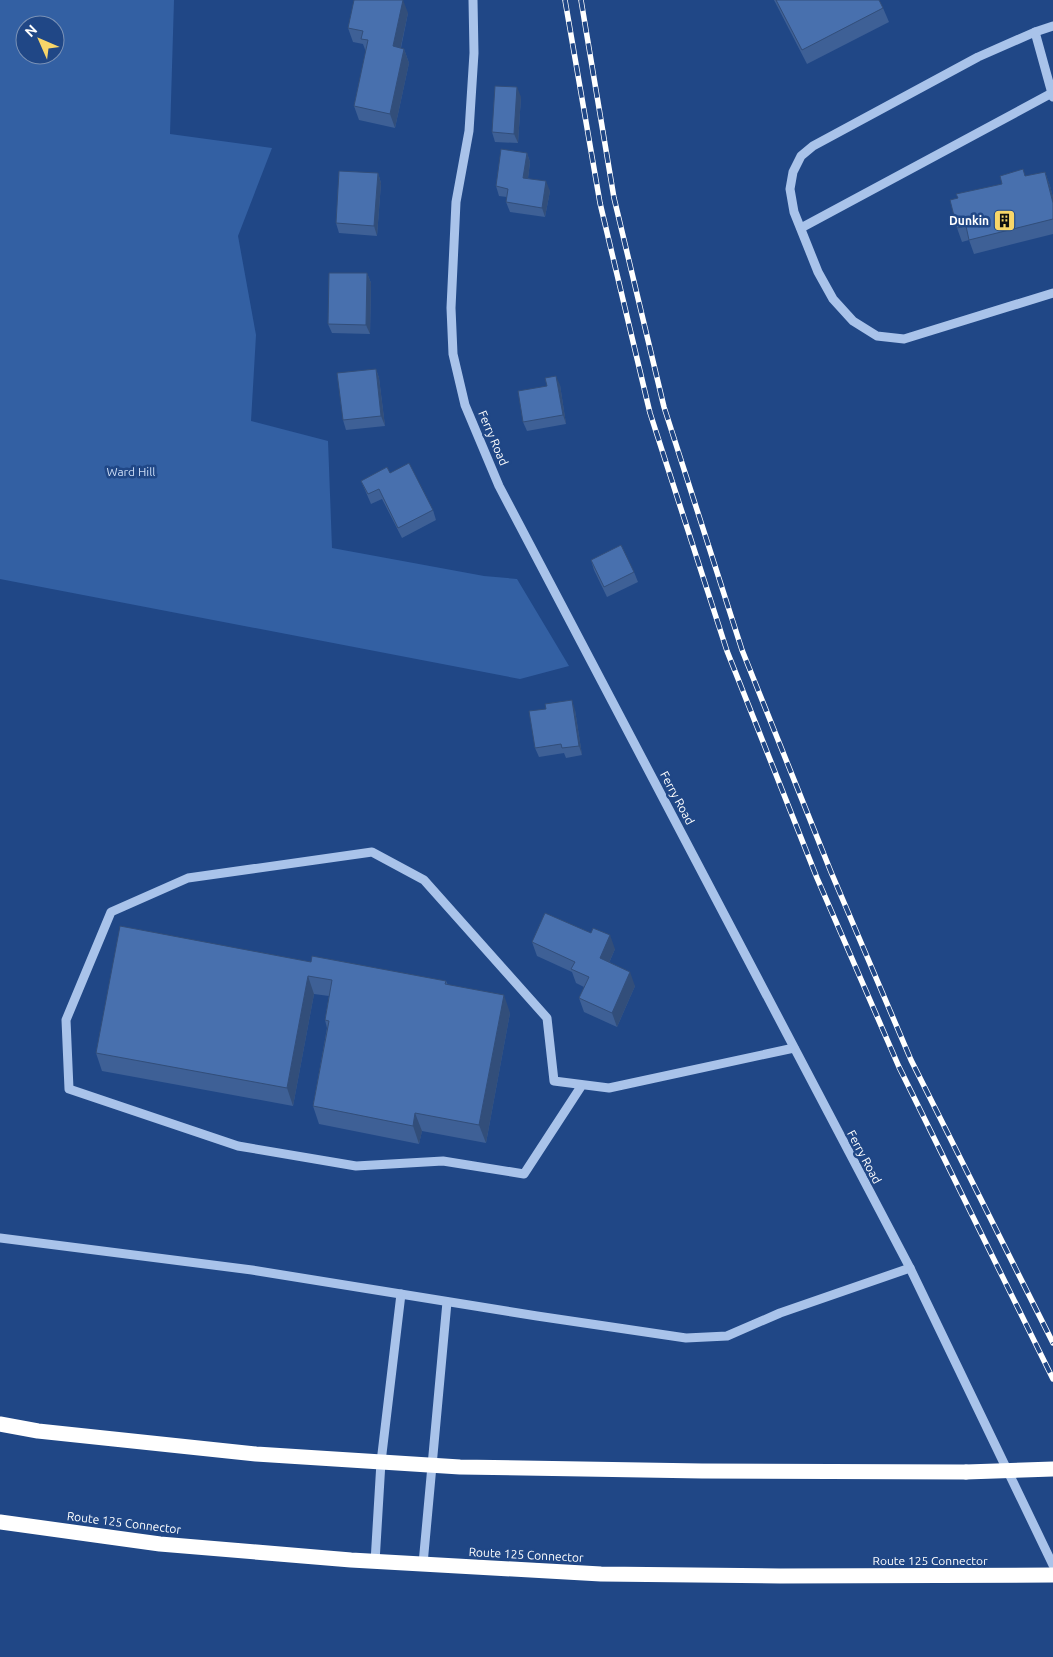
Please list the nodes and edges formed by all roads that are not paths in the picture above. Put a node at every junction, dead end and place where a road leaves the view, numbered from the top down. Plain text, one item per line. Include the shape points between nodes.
1 (473, 0) edge
2 (1053, 26) edge
3 (1035, 32) junction
4 (1052, 95) edge
5 (801, 228) junction
6 (1053, 293) edge
7 (794, 1048) junction
8 (582, 1085) junction
9 (0, 1238) edge
10 (910, 1268) junction
11 (401, 1294) junction
12 (447, 1302) junction
13 (0, 1424) edge
14 (380, 1462) junction
15 (432, 1465) junction
16 (1053, 1469) edge
17 (0, 1522) edge
18 (375, 1562) junction
19 (424, 1564) junction
20 (1053, 1565) edge
21 (1053, 1575) edge

1 - 7 street, Ferry Road via 470,131 456,202 450,308 453,354 465,405 499,486
2 - 3 street
3 - 4 street
3 - 5 street via 978,57 800,156 790,189
4 - 5 street
5 - 6 street via 818,272 833,299 852,321 877,336 904,339
7 - 8 street via 609,1088
7 - 10 street, Ferry Road
8 - 8 street via 554,1081 547,1018 424,880 372,852 188,878 111,912 66,1020 69,1089 238,1146 356,1166 443,1161 524,1174
9 - 11 street via 252,1270
10 - 12 street via 780,1313 727,1336 686,1338
10 - 20 street, Ferry Road
11 - 12 street
11 - 14 street
12 - 15 street
13 - 14 highway via 38,1431 256,1454
14 - 15 highway
14 - 18 street
15 - 16 highway, bridge via 702,1471 966,1472
15 - 19 street
17 - 18 highway, Route 125 Connector via 160,1544
18 - 19 highway, Route 125 Connector
19 - 21 highway, Route 125 Connector via 601,1574

